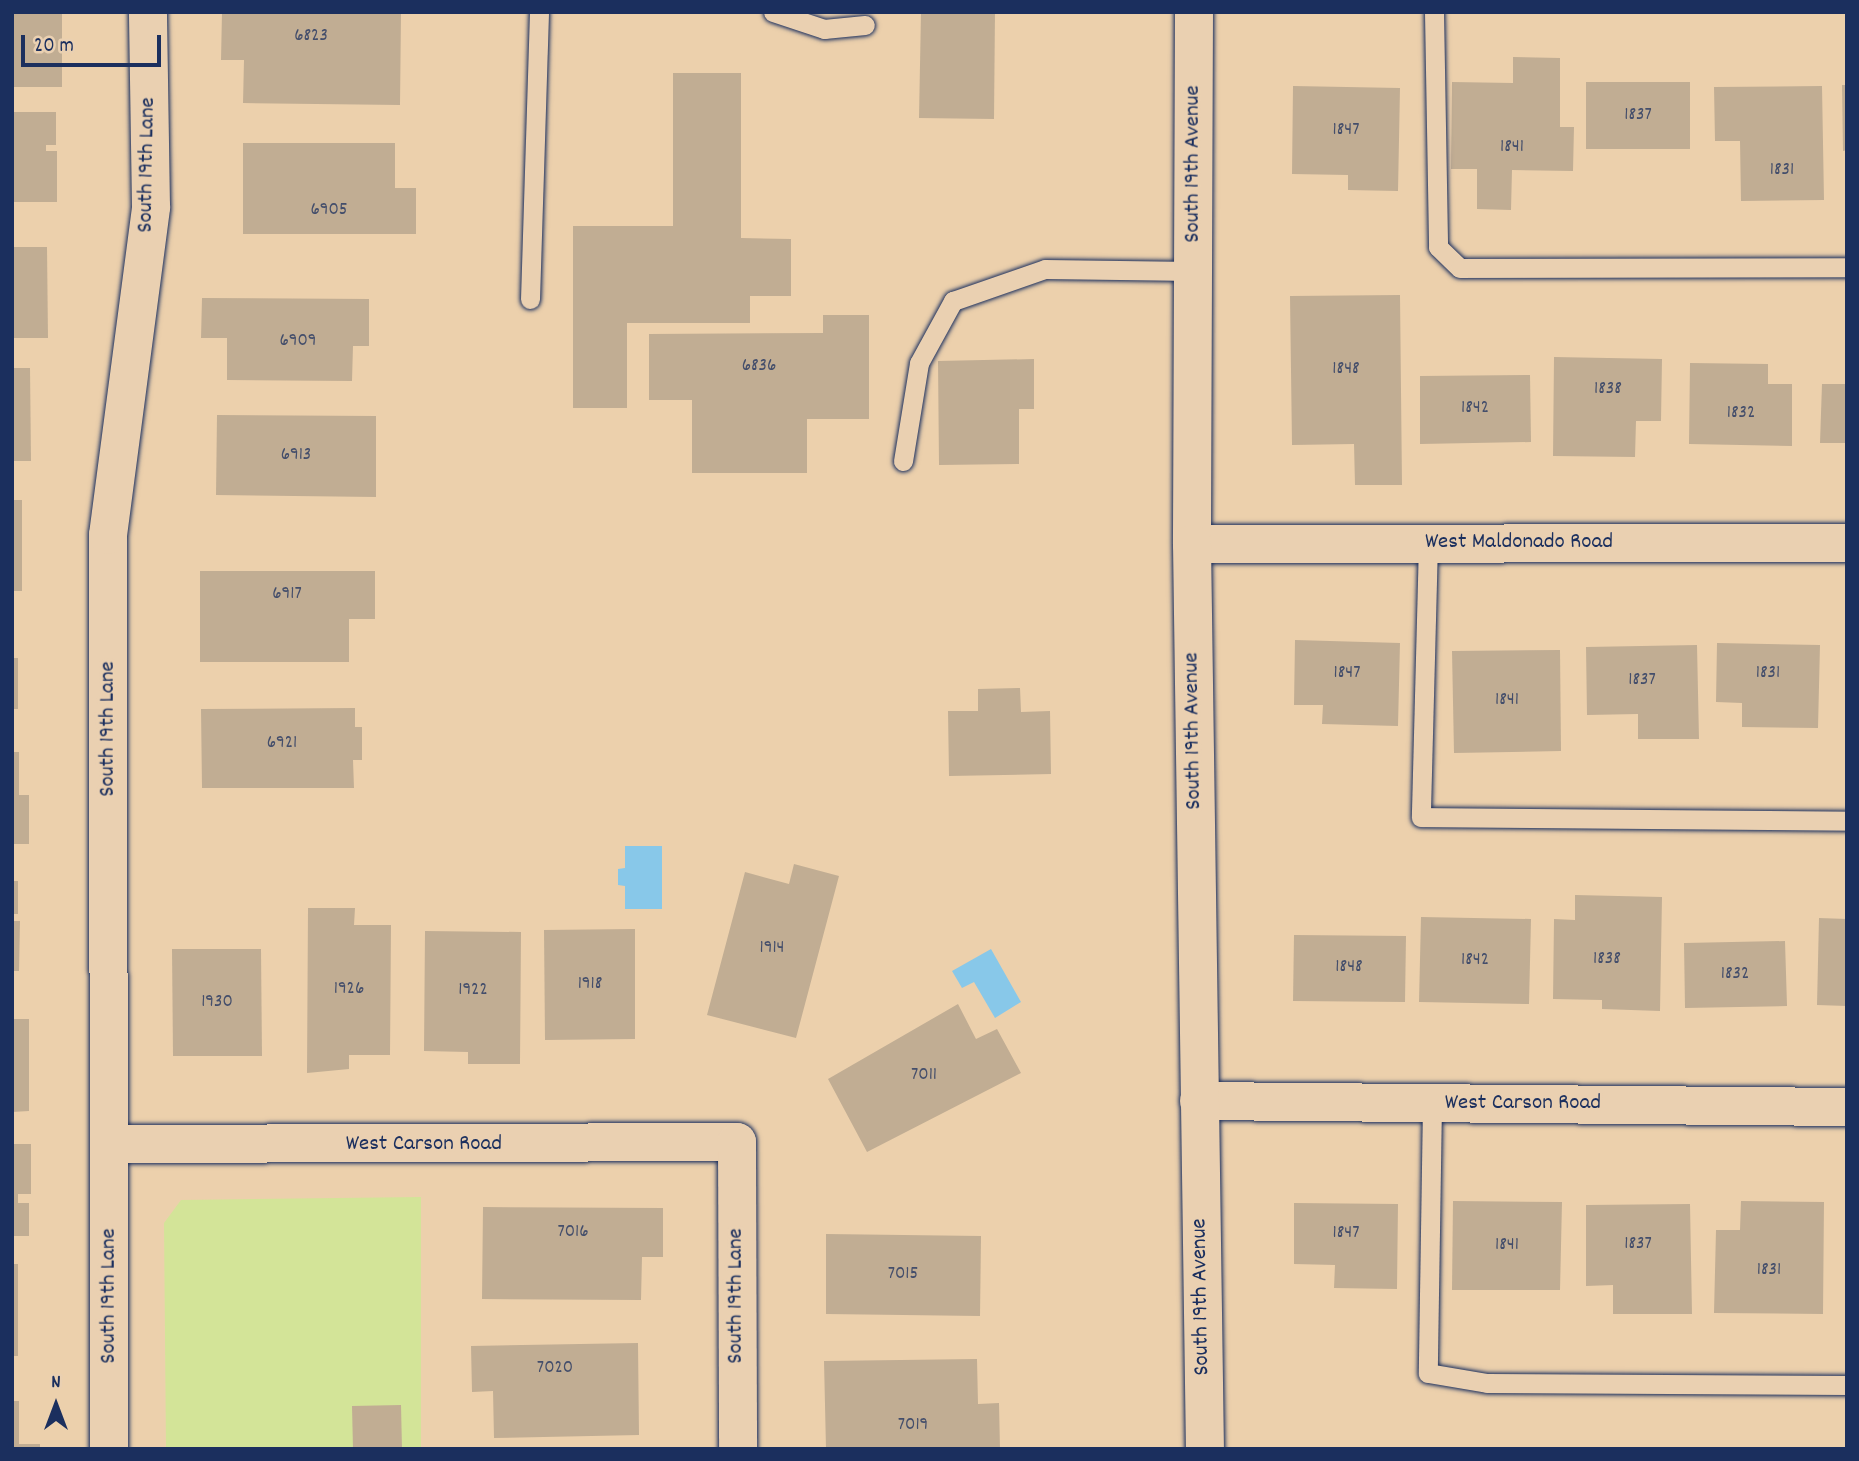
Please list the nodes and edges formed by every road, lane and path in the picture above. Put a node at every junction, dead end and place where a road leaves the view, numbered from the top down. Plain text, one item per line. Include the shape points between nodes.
1 (148, 12) edge
2 (539, 12) edge
3 (773, 12) edge
4 (1194, 12) edge
5 (1434, 12) edge
6 (865, 25) dead end
7 (1847, 267) edge
8 (1194, 271) junction
9 (530, 299) dead end
10 (903, 461) dead end
11 (1428, 543) junction
12 (1847, 543) edge
13 (1192, 544) junction
14 (1847, 821) edge
15 (1199, 1101) junction
16 (1432, 1104) junction
17 (1847, 1107) edge
18 (737, 1142) joint
19 (111, 1144) junction
20 (1847, 1385) edge
21 (109, 1449) edge
22 (738, 1449) edge
23 (1205, 1449) edge

1 - 19 street, South 19th Lane via 151,207 108,535
2 - 9 lane
3 - 6 lane via 824,29
4 - 8 street, South 19th Avenue
5 - 7 lane via 1438,247 1460,268
8 - 10 lane via 1045,269 953,301 919,363
8 - 13 street, South 19th Avenue
11 - 12 street, West Maldonado Road
11 - 13 street, West Maldonado Road
11 - 14 lane via 1421,817
13 - 15 street, South 19th Avenue
15 - 16 street, West Carson Road
15 - 23 street, South 19th Avenue
16 - 17 street, West Carson Road
16 - 20 lane via 1428,1373 1488,1383
18 - 19 street, West Carson Road
18 - 22 street, South 19th Lane
19 - 21 street, South 19th Lane

